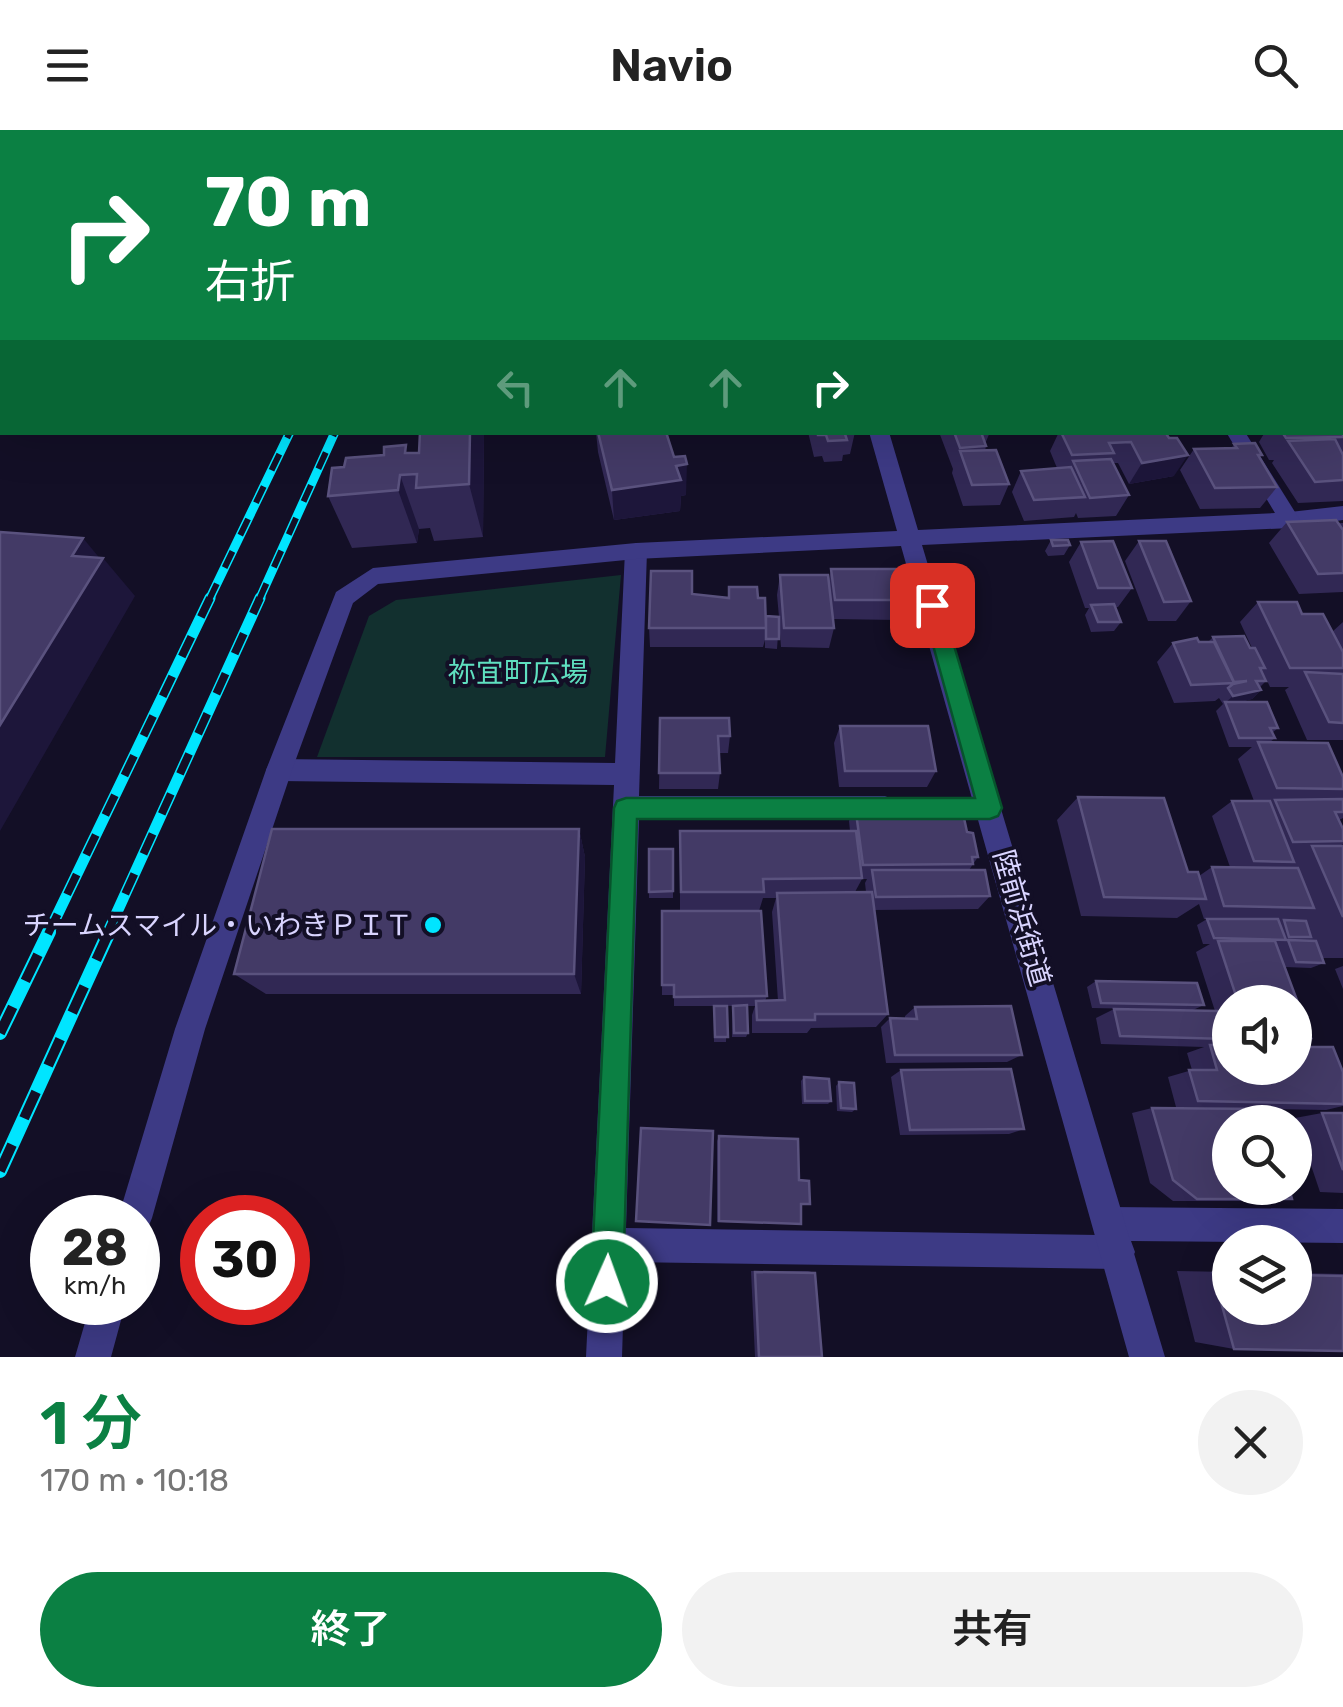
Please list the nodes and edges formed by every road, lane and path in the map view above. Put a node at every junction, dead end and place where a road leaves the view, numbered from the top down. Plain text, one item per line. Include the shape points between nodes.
1 (881, 435) edge
2 (1238, 435) edge
3 (1343, 514) edge
4 (1290, 520) junction
5 (912, 538) junction
6 (636, 551) junction
7 (279, 770) junction
8 (627, 774) junction
9 (626, 808) junction
10 (914, 808) edge
11 (952, 808) edge
12 (990, 808) junction
13 (141, 1195) edge
14 (1343, 1226) edge
15 (1114, 1238) junction
16 (608, 1245) junction
17 (103, 1325) edge
18 (94, 1357) edge
19 (604, 1357) edge
20 (1146, 1357) edge

1 - 5 street, 陸前浜街道
2 - 4 street
3 - 4 street
4 - 5 street
5 - 6 street
5 - 12 street, 陸前浜街道
6 - 7 street via 372,576 344,598
6 - 8 street
7 - 8 street
7 - 13 street
8 - 9 street
9 - 10 street
9 - 16 street
11 - 12 street
12 - 15 street, 陸前浜街道
14 - 15 street
15 - 16 street
15 - 20 street, 陸前浜街道
16 - 19 street
17 - 18 street

